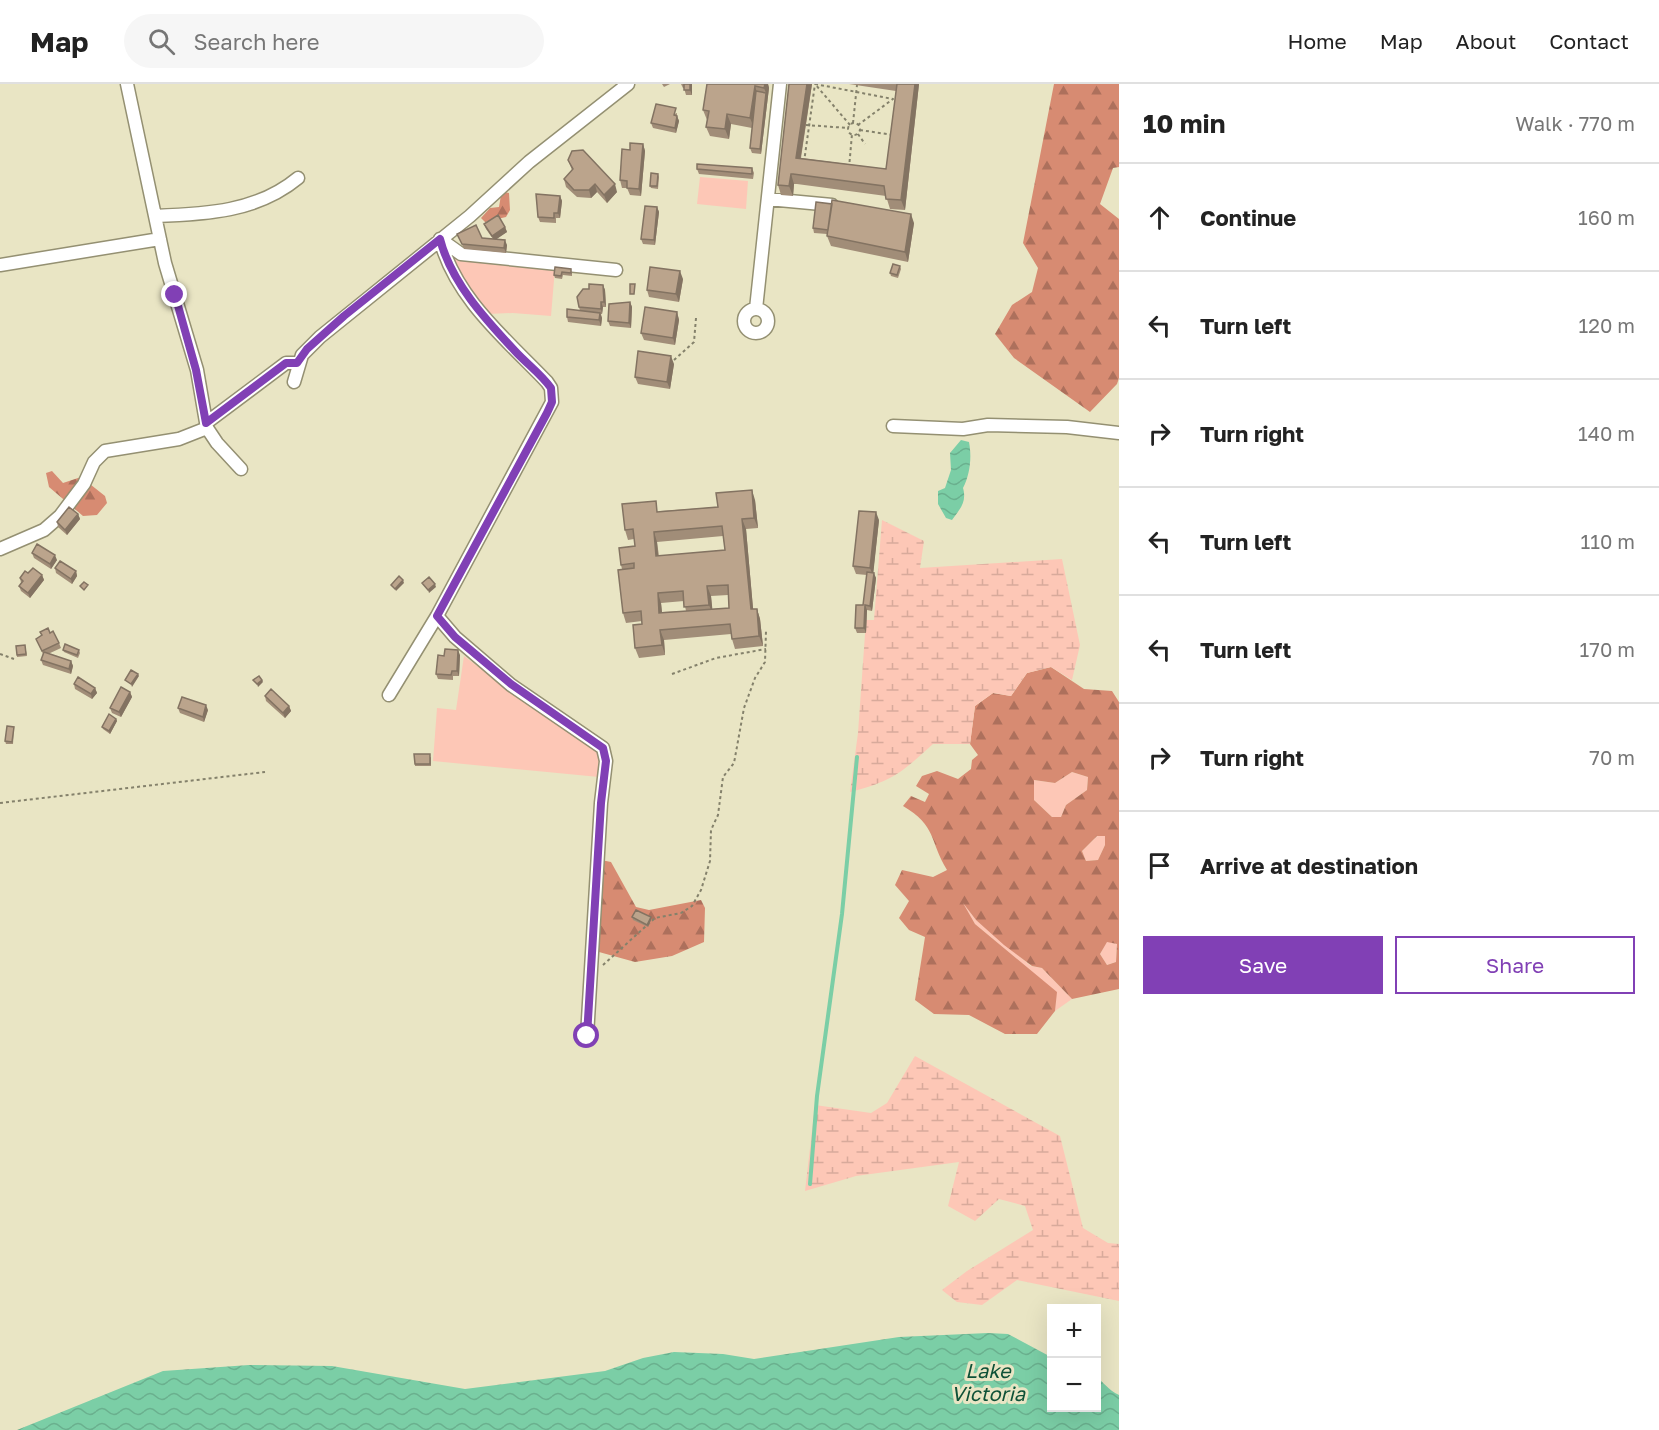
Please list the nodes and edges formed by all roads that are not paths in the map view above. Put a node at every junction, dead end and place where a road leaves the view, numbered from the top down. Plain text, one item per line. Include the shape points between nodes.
1 (127, 84) edge
2 (628, 84) edge
3 (780, 84) edge
4 (298, 178) dead end
5 (768, 199) junction
6 (846, 207) edge
7 (155, 216) junction
8 (160, 239) junction
9 (440, 239) junction
10 (0, 265) edge
11 (616, 270) dead end
12 (756, 309) dead end
13 (297, 363) junction
14 (294, 382) dead end
15 (207, 425) junction
16 (893, 426) dead end
17 (1119, 433) edge
18 (241, 469) dead end
19 (0, 549) edge
20 (437, 616) junction
21 (389, 695) dead end
22 (587, 1036) dead end

1 - 7 street
2 - 9 street
3 - 5 street
4 - 7 street via 264,200 222,212
5 - 6 street
5 - 12 street
7 - 8 street
8 - 10 street
8 - 15 street
9 - 11 street via 461,254
9 - 13 street via 344,316
9 - 20 street via 445,257 465,290 516,353 547,382 552,402
13 - 14 street
13 - 15 street via 286,363
15 - 18 street via 217,443
15 - 19 street via 179,439 105,451 60,516 44,530
16 - 17 street via 1067,427
20 - 21 street
20 - 22 street via 495,672 603,748 606,761

